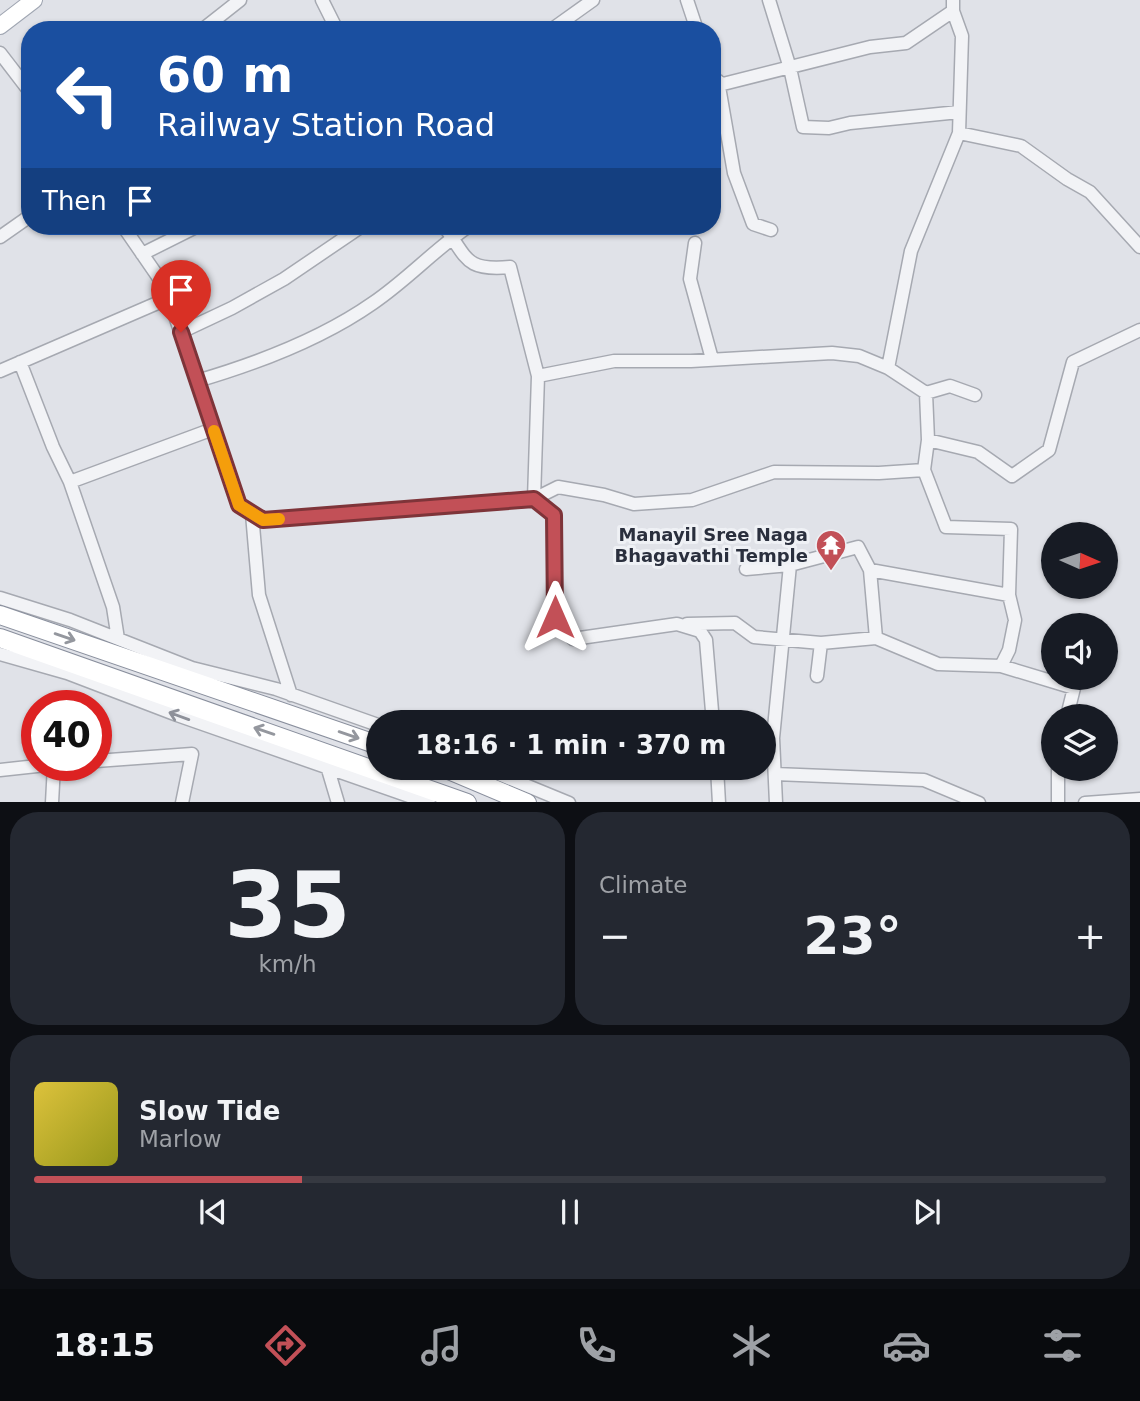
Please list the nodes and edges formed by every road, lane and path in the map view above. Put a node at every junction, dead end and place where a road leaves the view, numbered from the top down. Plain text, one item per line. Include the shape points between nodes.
1 (34, 0) edge
2 (240, 0) edge
3 (322, 0) edge
4 (593, 0) edge
5 (687, 0) edge
6 (769, 0) edge
7 (953, 5) edge
8 (223, 6) edge
9 (213, 21) edge
10 (332, 21) edge
11 (564, 21) edge
12 (694, 21) edge
13 (0, 26) edge
14 (0, 53) edge
15 (790, 68) junction
16 (21, 80) edge
17 (721, 83) edge
18 (721, 109) edge
19 (959, 112) junction
20 (958, 134) junction
21 (21, 222) edge
22 (771, 230) dead end
23 (129, 235) edge
24 (180, 235) edge
25 (349, 235) edge
26 (455, 235) edge
27 (0, 237) edge
28 (452, 237) junction
29 (695, 243) dead end
30 (1140, 247) edge
31 (142, 254) junction
32 (169, 298) junction
33 (1140, 330) edge
34 (181, 332) junction
35 (712, 359) junction
36 (20, 362) junction
37 (888, 368) junction
38 (0, 371) edge
39 (538, 376) junction
40 (197, 381) junction
41 (926, 393) junction
42 (975, 395) dead end
43 (213, 429) junction
44 (928, 440) junction
45 (924, 470) junction
46 (70, 482) junction
47 (534, 499) junction
48 (252, 514) junction
49 (790, 565) junction
50 (746, 569) dead end
51 (870, 570) junction
52 (1010, 595) junction
53 (0, 598) edge
54 (0, 615) edge
55 (677, 624) junction
56 (0, 638) edge
57 (876, 638) junction
58 (117, 639) junction
59 (783, 641) junction
60 (821, 643) junction
61 (0, 654) edge
62 (1000, 666) junction
63 (817, 676) dead end
64 (291, 695) junction
65 (1070, 704) edge
66 (712, 710) edge
67 (776, 710) edge
68 (366, 720) edge
69 (366, 741) edge
70 (112, 760) edge
71 (327, 766) junction
72 (21, 768) edge
73 (0, 770) edge
74 (776, 774) edge
75 (472, 780) edge
76 (513, 780) edge
77 (718, 780) edge
78 (775, 780) edge
79 (53, 781) edge
80 (1058, 781) edge
81 (1140, 799) edge
82 (52, 802) edge
83 (182, 802) edge
84 (338, 802) edge
85 (426, 802) edge
86 (464, 802) edge
87 (525, 802) edge
88 (567, 802) edge
89 (719, 802) edge
90 (776, 802) edge
91 (977, 802) edge
92 (1058, 802) edge
93 (1099, 802) edge

1 - 13 main road
2 - 8 street
3 - 10 street
4 - 11 street
5 - 12 street
6 - 15 street
7 - 15 street via 906,43 870,47
7 - 19 street via 962,36
8 - 9 street
14 - 16 street
15 - 17 street
15 - 19 street via 803,127
18 - 22 street via 734,173 753,223
19 - 20 street
20 - 30 street via 1021,146 1090,192
20 - 37 street via 911,250
21 - 27 street
23 - 31 street
24 - 31 street
25 - 34 street via 284,279
26 - 28 street
28 - 39 street via 472,265 510,268
28 - 40 street via 372,304 303,342
29 - 35 street via 690,279
31 - 32 street
32 - 34 street
32 - 36 street
33 - 44 street via 1073,362 1049,450 1012,476 978,452
34 - 40 street
35 - 37 street via 832,353 859,356
35 - 39 street via 614,361
36 - 38 street
36 - 46 street
37 - 41 street
39 - 47 street
40 - 43 street
41 - 42 street via 950,386
41 - 44 street
43 - 46 street
43 - 48 street via 239,505
44 - 45 street
45 - 47 street via 774,472 692,500 634,504 558,488
45 - 52 street via 946,527 1011,529
46 - 58 street via 113,607
47 - 48 street via 263,520
47 - 55 street via 554,515 555,617 573,639
48 - 64 street via 259,596
49 - 50 street
49 - 51 street via 858,547
49 - 59 street
51 - 52 street
51 - 57 street
52 - 62 street via 1015,620 1009,650
53 - 58 street
54 -> 69 highway
55 - 59 street via 735,623 754,638
55 - 66 street via 699,631 706,640
86 -> 56 highway
57 - 60 street
57 - 62 street via 938,664
58 - 64 street via 192,668
59 - 60 street
59 - 67 street
60 - 63 street
71 -> 61 street via 67,673
62 - 65 street via 1074,688
64 - 68 street
70 - 83 street via 192,754
71 - 84 street
71 - 85 street
72 - 73 street
74 - 91 street via 925,780
75 - 87 highway
76 - 88 street
77 - 89 street
78 - 90 street
79 - 82 street
80 - 92 street
81 - 93 street

